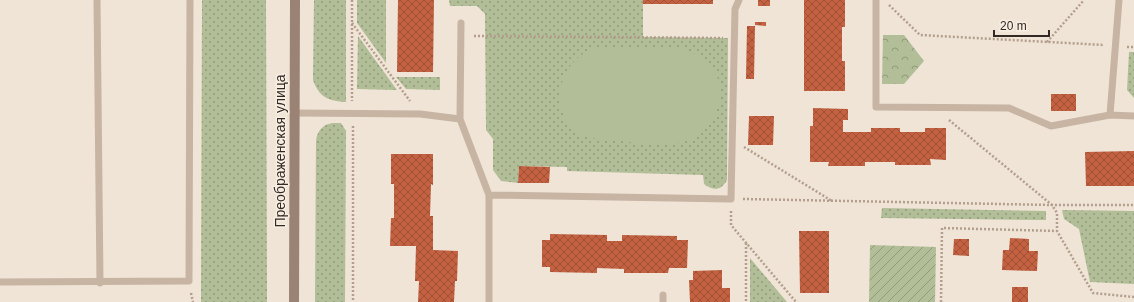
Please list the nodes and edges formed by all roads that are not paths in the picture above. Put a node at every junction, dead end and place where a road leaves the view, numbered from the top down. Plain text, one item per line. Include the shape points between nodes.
1 (97, 0) edge
2 (190, 0) edge
3 (295, 0) edge
4 (739, 0) edge
5 (876, 0) edge
6 (1119, 0) edge
7 (461, 23) dead end
8 (294, 113) junction
9 (1110, 115) junction
10 (1134, 116) edge
11 (460, 119) junction
12 (489, 195) junction
13 (0, 282) edge
14 (100, 282) junction
15 (294, 302) edge
16 (489, 302) edge

1 - 14 lane
2 - 14 lane via 189,281
3 - 8 main road, Преображенская улица
4 - 12 lane via 735,9 731,199
5 - 9 lane via 876,107 1009,108 1051,126
6 - 9 lane
7 - 11 lane
8 - 11 lane via 420,114
8 - 15 main road, Преображенская улица
9 - 10 lane
11 - 12 lane
12 - 16 lane
13 - 14 lane

